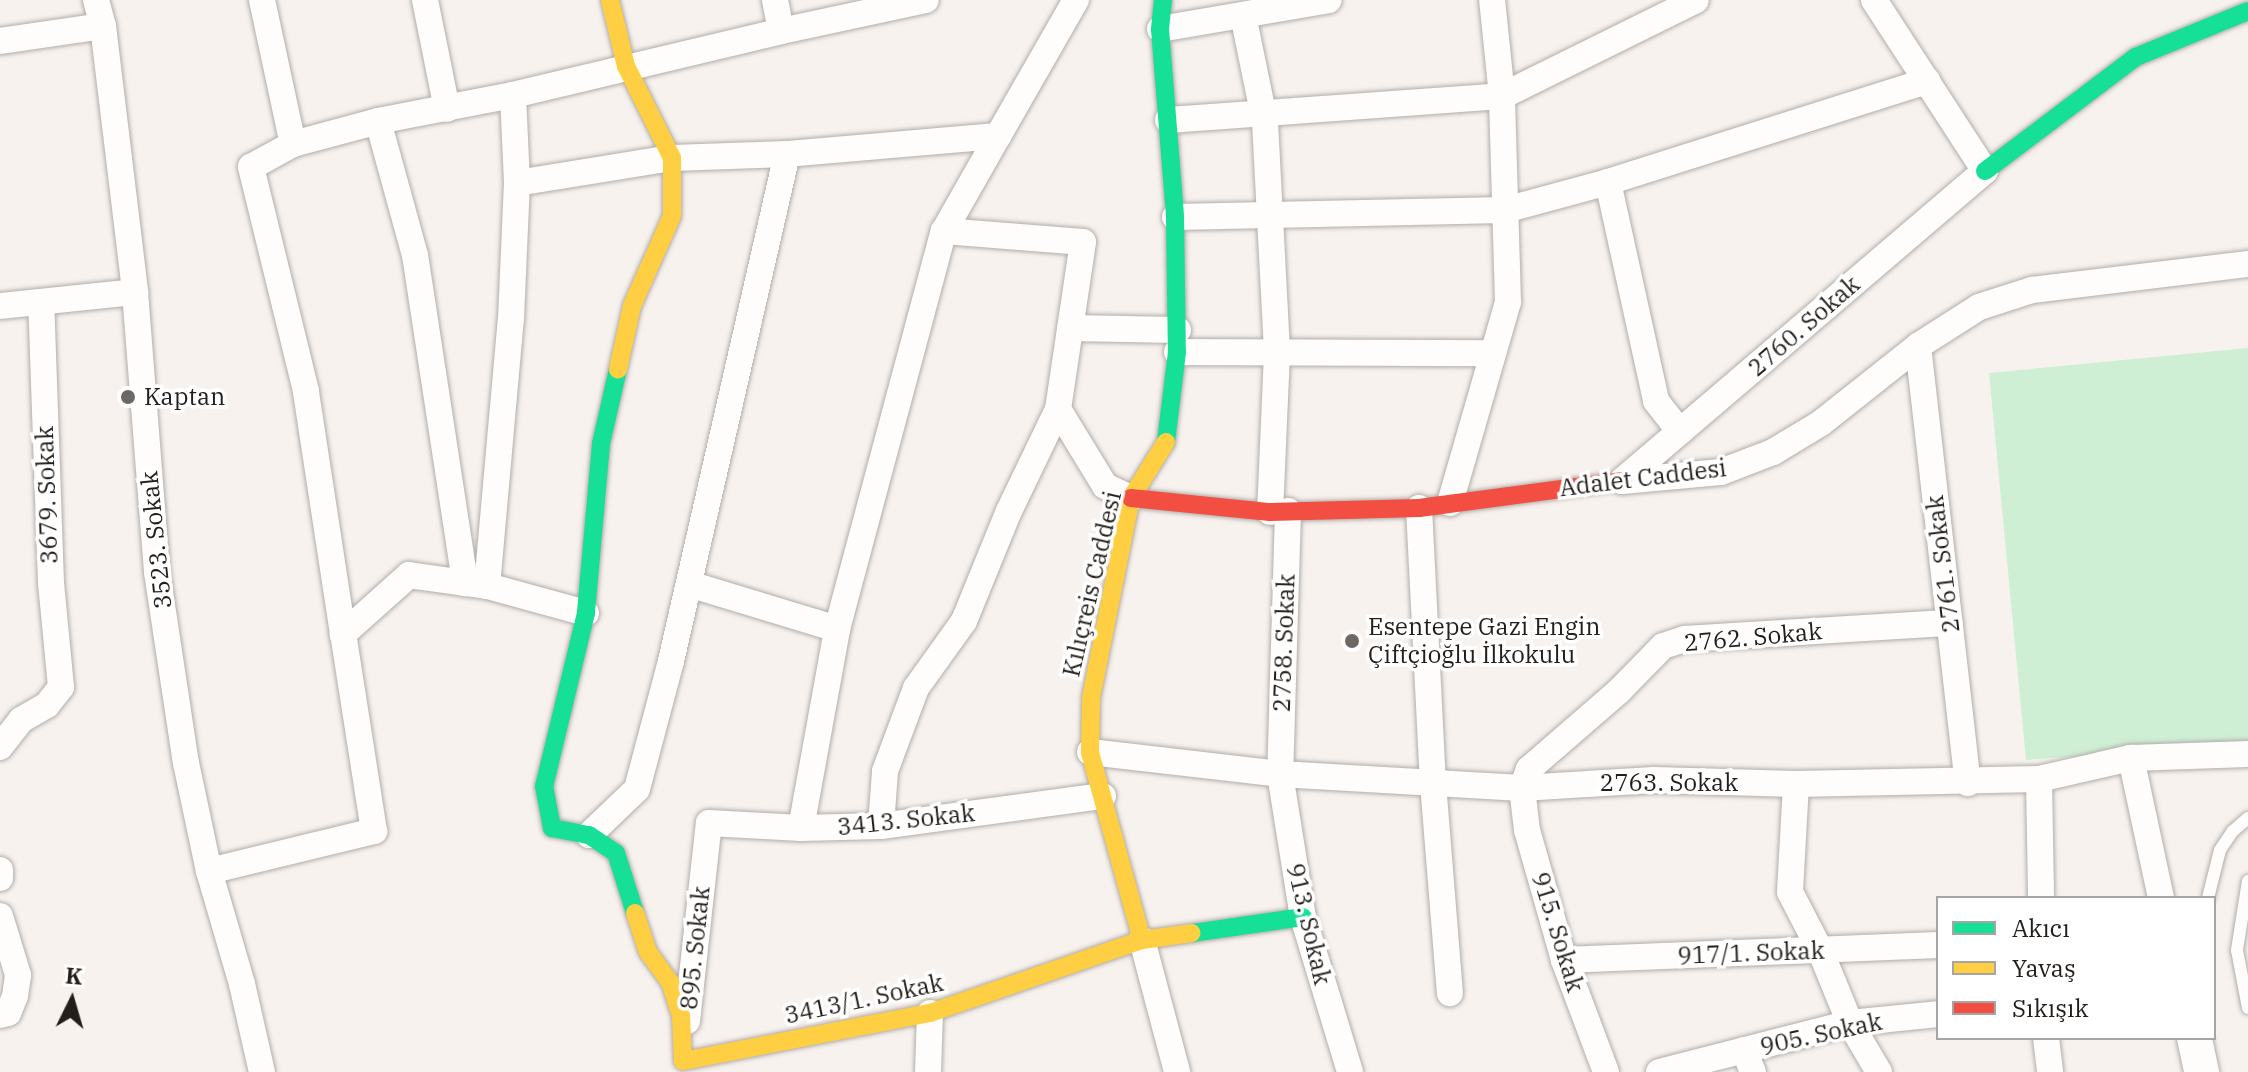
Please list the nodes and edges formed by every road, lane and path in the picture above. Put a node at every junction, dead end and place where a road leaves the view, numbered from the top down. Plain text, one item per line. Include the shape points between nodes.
1 (96, 0) edge
2 (262, 0) edge
3 (425, 0) edge
4 (610, 0) edge
5 (775, 0) edge
6 (926, 0) edge
7 (1076, 0) edge
8 (1163, 0) edge
9 (1329, 0) edge
10 (1492, 0) edge
11 (1696, 0) edge
12 (1874, 0) edge
13 (2248, 11) edge
14 (1243, 15) junction
15 (103, 26) junction
16 (1160, 29) junction
17 (781, 31) junction
18 (0, 41) edge
19 (626, 66) junction
20 (1927, 81) junction
21 (513, 95) junction
22 (1502, 96) junction
23 (447, 109) junction
24 (1263, 111) junction
25 (1168, 120) junction
26 (378, 121) junction
27 (998, 136) junction
28 (293, 144) junction
29 (787, 154) junction
30 (672, 158) junction
31 (1985, 171) junction
32 (1608, 182) junction
33 (517, 183) junction
34 (1505, 210) junction
35 (1270, 215) junction
36 (1175, 217) junction
37 (944, 231) junction
38 (2248, 264) edge
39 (135, 292) junction
40 (41, 303) junction
41 (0, 306) edge
42 (1070, 328) junction
43 (1177, 341) junction
44 (1918, 346) junction
45 (1277, 353) junction
46 (1491, 353) junction
47 (1058, 409) junction
48 (1680, 432) junction
49 (1622, 481) junction
50 (1131, 498) junction
51 (1450, 503) junction
52 (1419, 508) junction
53 (1279, 511) junction
54 (476, 584) junction
55 (689, 584) junction
56 (586, 613) junction
57 (1950, 623) junction
58 (837, 629) junction
59 (343, 634) junction
60 (0, 747) edge
61 (1090, 752) junction
62 (2248, 754) edge
63 (2131, 758) junction
64 (1280, 774) junction
65 (2039, 779) junction
66 (1433, 783) junction
67 (1968, 783) junction
68 (1796, 784) junction
69 (1522, 788) junction
70 (1103, 796) junction
71 (2248, 818) edge
72 (709, 823) joint
73 (881, 826) junction
74 (801, 828) junction
75 (589, 835) junction
76 (0, 870) edge
77 (209, 871) junction
78 (0, 878) edge
79 (2248, 881) edge
80 (2041, 896) edge
81 (2161, 896) edge
82 (2208, 896) edge
83 (0, 916) edge
84 (1303, 917) junction
85 (1142, 940) junction
86 (1936, 945) edge
87 (1820, 950) junction
88 (1564, 960) junction
89 (1450, 993) dead end
90 (2248, 1008) edge
91 (930, 1013) junction
92 (1936, 1014) edge
93 (0, 1015) edge
94 (1850, 1023) junction
95 (2046, 1040) edge
96 (2190, 1040) edge
97 (2206, 1040) edge
98 (1749, 1061) edge
99 (681, 1066) edge
100 (262, 1072) edge
101 (928, 1072) edge
102 (1177, 1072) edge
103 (1350, 1072) edge
104 (1606, 1072) edge
105 (1659, 1072) edge
106 (1879, 1072) edge
107 (2050, 1072) edge
108 (2197, 1072) edge
109 (2213, 1072) edge

1 - 15 street, 3523. Sokak
2 - 28 street
3 - 23 street
4 - 19 street
5 - 17 street
6 - 17 street
7 - 27 street
8 - 16 street, Kılıçreis Caddesi
9 - 14 street
10 - 22 street
11 - 22 street
12 - 20 street
13 - 31 street via 2136,57
14 - 16 street
14 - 24 street, 2758. Sokak
15 - 18 street
15 - 39 street, 3523. Sokak
16 - 25 street, Kılıçreis Caddesi
17 - 19 street
19 - 21 street
19 - 30 street
20 - 31 street
20 - 32 street
21 - 23 street
21 - 33 street
22 - 24 street
22 - 34 street
23 - 26 street
24 - 25 street
24 - 35 street, 2758. Sokak
25 - 36 street, Kılıçreis Caddesi
26 - 28 street
26 - 54 street via 415,255
27 - 29 street
27 - 37 street
28 - 59 street via 251,167 306,391
29 - 30 street
29 - 55 street
30 - 33 street
30 - 56 street via 672,216 632,306 601,444
31 - 48 street, 2760. Sokak
32 - 34 street
32 - 48 street via 1656,401
33 - 54 street via 511,319
34 - 35 street
34 - 46 street via 1508,302
35 - 36 street
35 - 45 street, 2758. Sokak
36 - 43 street, Kılıçreis Caddesi
37 - 42 street via 1083,242
37 - 58 street
38 - 44 street, Adalet Caddesi via 2032,290 1979,307
39 - 40 street
39 - 77 street, 3523. Sokak via 157,572 186,763
40 - 41 street
40 - 60 street, 3679. Sokak via 51,583 61,687 47,705 21,720
42 - 43 street
42 - 47 street
43 - 45 street
43 - 50 street, Kılıçreis Caddesi via 1165,446
44 - 49 street, Adalet Caddesi via 1821,423 1773,452 1721,472
44 - 57 street, 2761. Sokak
45 - 46 street
45 - 53 street, 2758. Sokak
46 - 51 street
47 - 50 street via 1105,486
47 - 73 street via 964,621 916,688 885,771
48 - 49 street, 2760. Sokak
49 - 51 street, Adalet Caddesi
50 - 53 street, Adalet Caddesi
50 - 61 street, Kılıçreis Caddesi via 1091,698
51 - 52 street, Adalet Caddesi
52 - 53 street, Adalet Caddesi
52 - 66 street
53 - 64 street, 2758. Sokak
54 - 56 street
54 - 59 street via 409,575
55 - 58 street
55 - 75 street via 637,789
56 - 75 street via 544,786 552,828
57 - 67 street, 2761. Sokak
57 - 69 street, 2762. Sokak via 1685,639 1663,646 1529,769
58 - 74 street
59 - 77 street via 374,831
61 - 64 street, 2763. Sokak
61 - 70 street, Kılıçreis Caddesi
62 - 63 street, 2763. Sokak
63 - 65 street, 2763. Sokak
63 - 81 street
64 - 66 street, 2763. Sokak
64 - 84 street, 913. Sokak
65 - 67 street, 2763. Sokak
65 - 80 street
66 - 69 street, 2763. Sokak
66 - 89 street
67 - 68 street, 2763. Sokak
68 - 69 street, 2763. Sokak via 1654,780
68 - 87 street via 1790,892
69 - 88 street, 915. Sokak via 1527,830
70 - 73 street, 3413. Sokak
70 - 85 street, Kılıçreis Caddesi
71 - 82 lane via 2220,850
72 - 74 street, 3413. Sokak
72 - 99 street, 895. Sokak
73 - 74 street, 3413. Sokak
75 - 99 street via 616,853 648,952 670,982 681,1016
76 - 78 street
77 - 100 street, 3523. Sokak
79 - 90 lane via 2237,950
83 - 93 street via 18,975 12,1005
84 - 85 street, 3413/1. Sokak
84 - 103 street, 913. Sokak
85 - 91 street, 3413/1. Sokak
85 - 102 street
86 - 87 street, 917/1. Sokak
87 - 88 street, 917/1. Sokak
87 - 94 street
88 - 104 street, 915. Sokak
91 - 99 street, 3413/1. Sokak
91 - 101 street
92 - 94 street, 905. Sokak
94 - 98 street, 905. Sokak
94 - 106 street
95 - 107 street
96 - 108 street
97 - 109 lane
98 - 105 street, 905. Sokak

